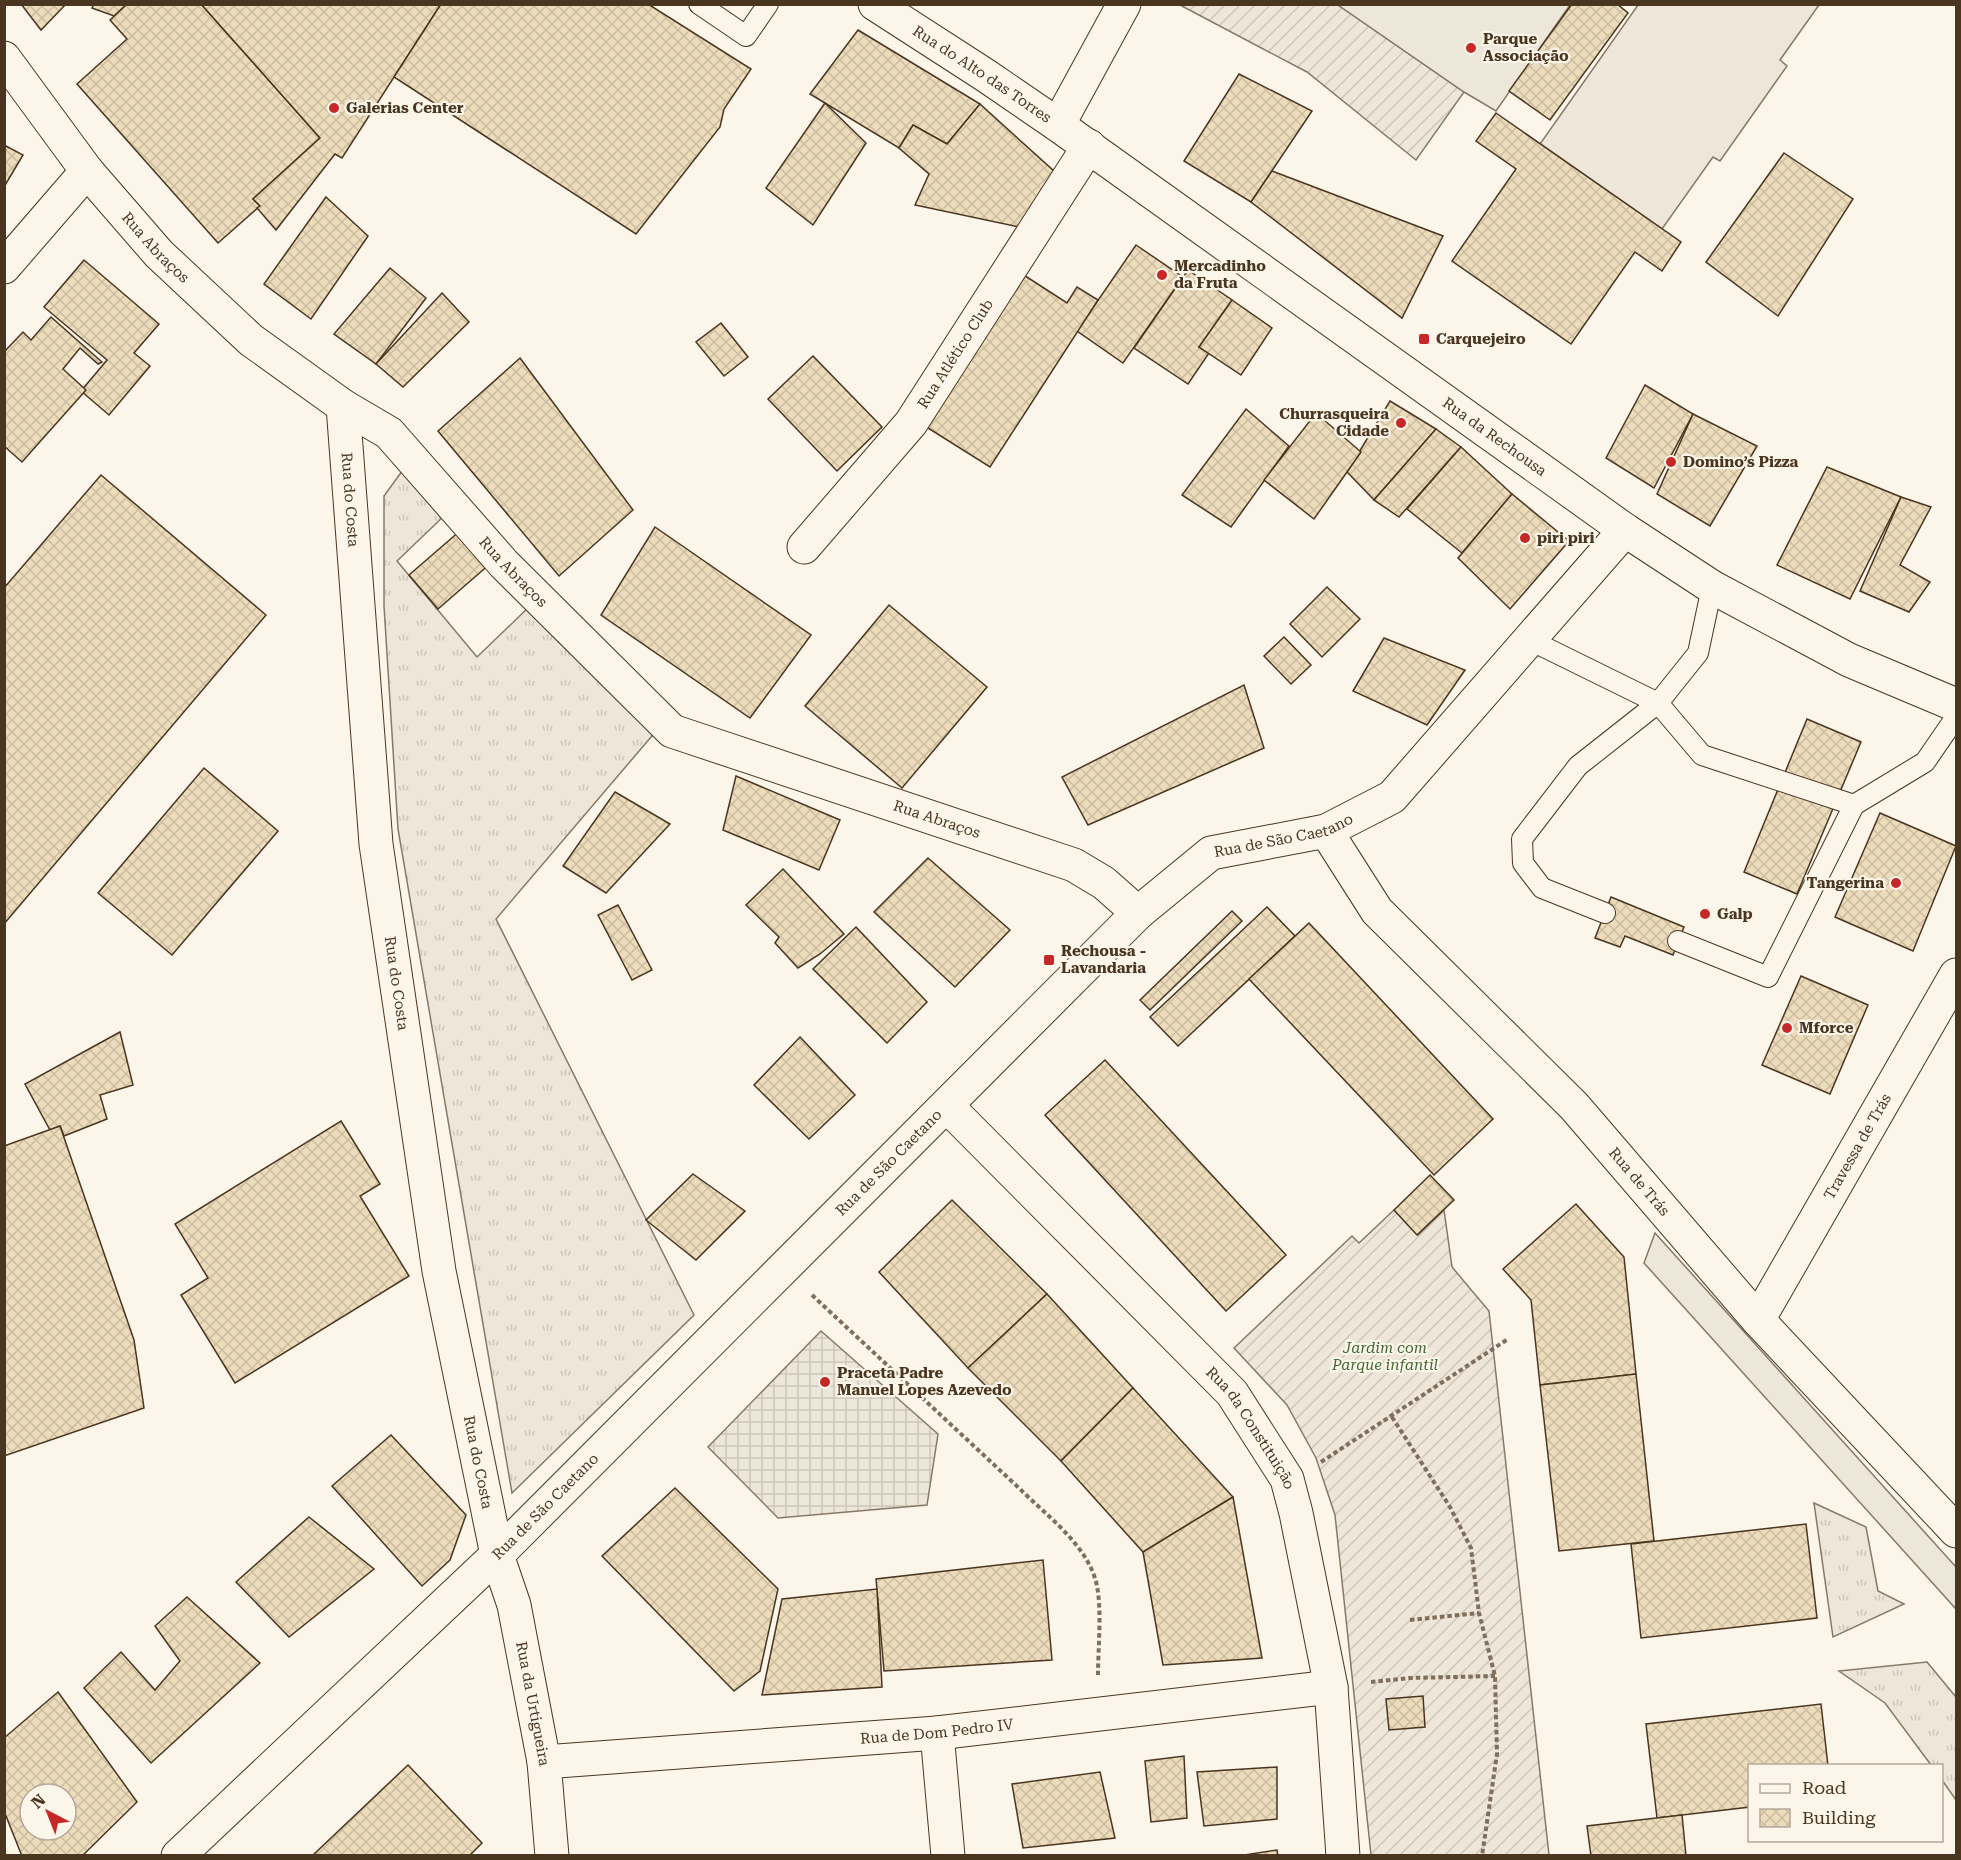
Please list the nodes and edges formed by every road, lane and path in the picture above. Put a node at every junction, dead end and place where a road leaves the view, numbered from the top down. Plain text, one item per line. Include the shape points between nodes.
1 (699, 4) edge
2 (768, 4) edge
3 (875, 4) edge
4 (1124, 4) edge
5 (4, 58) edge
6 (1058, 125) junction
7 (1089, 146) junction
8 (87, 171) junction
9 (4, 267) edge
10 (343, 406) junction
11 (1625, 530) junction
12 (804, 547) dead end
13 (1712, 587) junction
14 (1528, 639) junction
15 (1658, 702) junction
16 (1956, 705) edge
17 (1956, 717) edge
18 (1854, 806) junction
19 (1326, 831) junction
20 (1138, 913) junction
21 (1605, 913) dead end
22 (1678, 940) dead end
23 (1956, 975) edge
24 (947, 1106) junction
25 (811, 1294) dead end
26 (1758, 1320) junction
27 (1508, 1339) dead end
28 (1392, 1417) junction
29 (1287, 1479) junction
30 (1956, 1531) edge
31 (497, 1555) junction
32 (1479, 1613) junction
33 (1410, 1620) dead end
34 (1098, 1649) dead end
35 (1495, 1676) junction
36 (1410, 1678) dead end
37 (1331, 1687) junction
38 (938, 1733) junction
39 (544, 1762) junction
40 (178, 1856) edge
41 (552, 1856) edge
42 (948, 1856) edge
43 (1343, 1856) edge
44 (1482, 1856) edge

1 - 2 lane via 746,36
3 - 6 street, Rua do Alto das Torres
4 - 6 street
5 - 8 street, Rua Abraços
6 - 7 street, Rua da Rechousa
7 - 11 street, Rua da Rechousa
7 - 12 street, Rua Atlético Club via 911,423
8 - 9 street
8 - 10 street, Rua Abraços via 159,254 243,332
10 - 20 street, Rua Abraços via 389,434 504,564 672,731 1074,866 1104,884
10 - 31 street, Rua do Costa via 376,844 439,1271
11 - 13 street, Rua da Rechousa
11 - 14 street, Rua de São Caetano
13 - 15 lane via 1698,653
13 - 16 street, Rua da Rechousa via 1849,660
14 - 15 lane
14 - 19 street, Rua de São Caetano via 1392,797
15 - 18 lane via 1702,755
15 - 21 lane via 1578,766 1521,840 1523,863 1542,888
17 - 18 lane via 1925,762
18 - 22 lane via 1768,977
19 - 20 street, Rua de São Caetano via 1211,853
19 - 26 street, Rua de Trás via 1377,911 1574,1106
20 - 24 street, Rua de São Caetano
23 - 26 street, Travessa de Trás
24 - 29 street, Rua da Constituição via 1232,1393
24 - 31 street, Rua de São Caetano
25 - 34 path via 1020,1489 1085,1558 1097,1586
26 - 30 street, Rua de Trás
27 - 28 path
28 - 29 path
28 - 32 path via 1450,1507 1470,1548
29 - 37 street, Rua da Constituição
31 - 39 street, Rua da Urtigueira via 514,1605
31 - 40 street, Rua de São Caetano
32 - 33 path
32 - 35 path
35 - 36 path
35 - 44 path via 1497,1754
37 - 38 street, Rua de Dom Pedro IV
37 - 43 street, Rua da Constituição
38 - 39 street, Rua de Dom Pedro IV
38 - 42 street
39 - 41 street, Rua da Urtigueira

